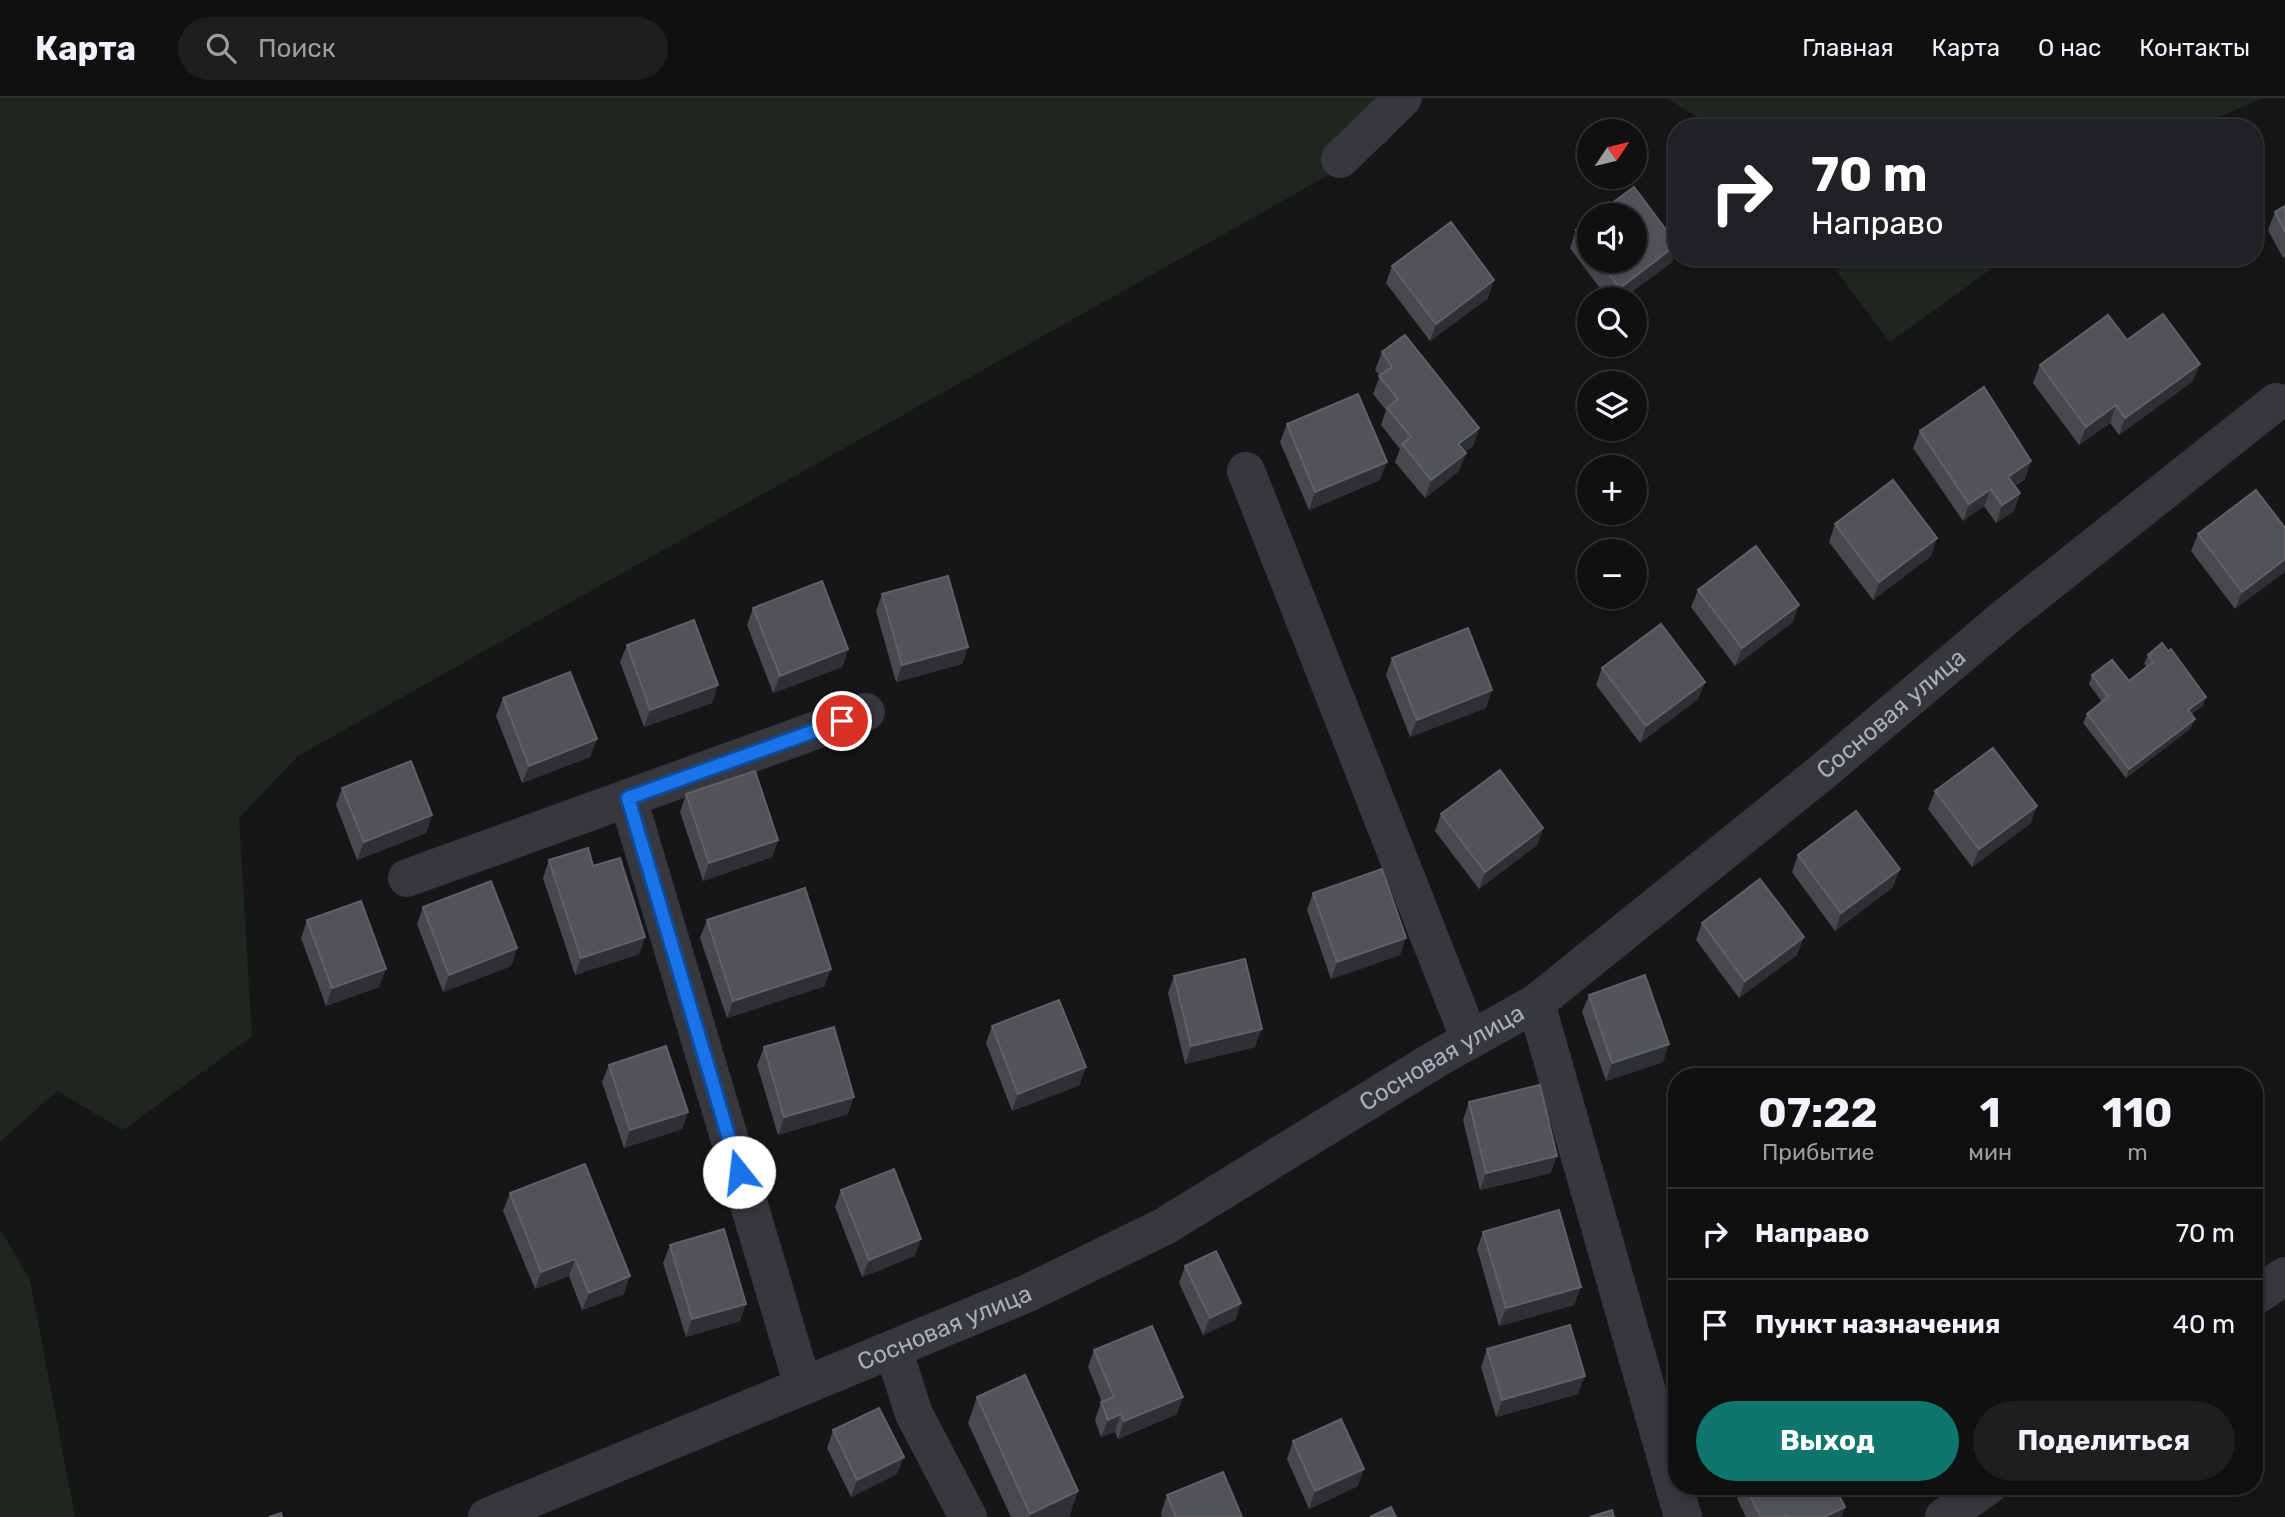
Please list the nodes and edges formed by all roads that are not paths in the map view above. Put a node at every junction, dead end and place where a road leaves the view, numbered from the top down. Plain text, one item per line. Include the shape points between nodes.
1 (1403, 98) edge
2 (1340, 159) dead end
3 (2276, 402) dead end
4 (1246, 471) dead end
5 (866, 712) dead end
6 (628, 798) junction
7 (407, 878) dead end
8 (1536, 1003) junction
9 (1470, 1040) junction
10 (2285, 1276) edge
11 (2263, 1291) edge
12 (893, 1349) junction
13 (803, 1386) junction
14 (1668, 1465) edge
15 (1677, 1495) edge
16 (1975, 1495) edge
17 (487, 1517) edge
18 (968, 1517) edge
19 (1683, 1517) edge
20 (1944, 1517) edge

1 - 2 street
3 - 8 street, Сосновая улица via 2008,615
4 - 9 street
5 - 6 street
6 - 7 street
6 - 13 street
8 - 9 street, Сосновая улица
8 - 14 street
9 - 12 street, Сосновая улица via 1165,1226 1028,1293
10 - 11 street
12 - 13 street, Сосновая улица
12 - 18 street via 914,1414
13 - 17 street, Сосновая улица
15 - 19 street
16 - 20 street

